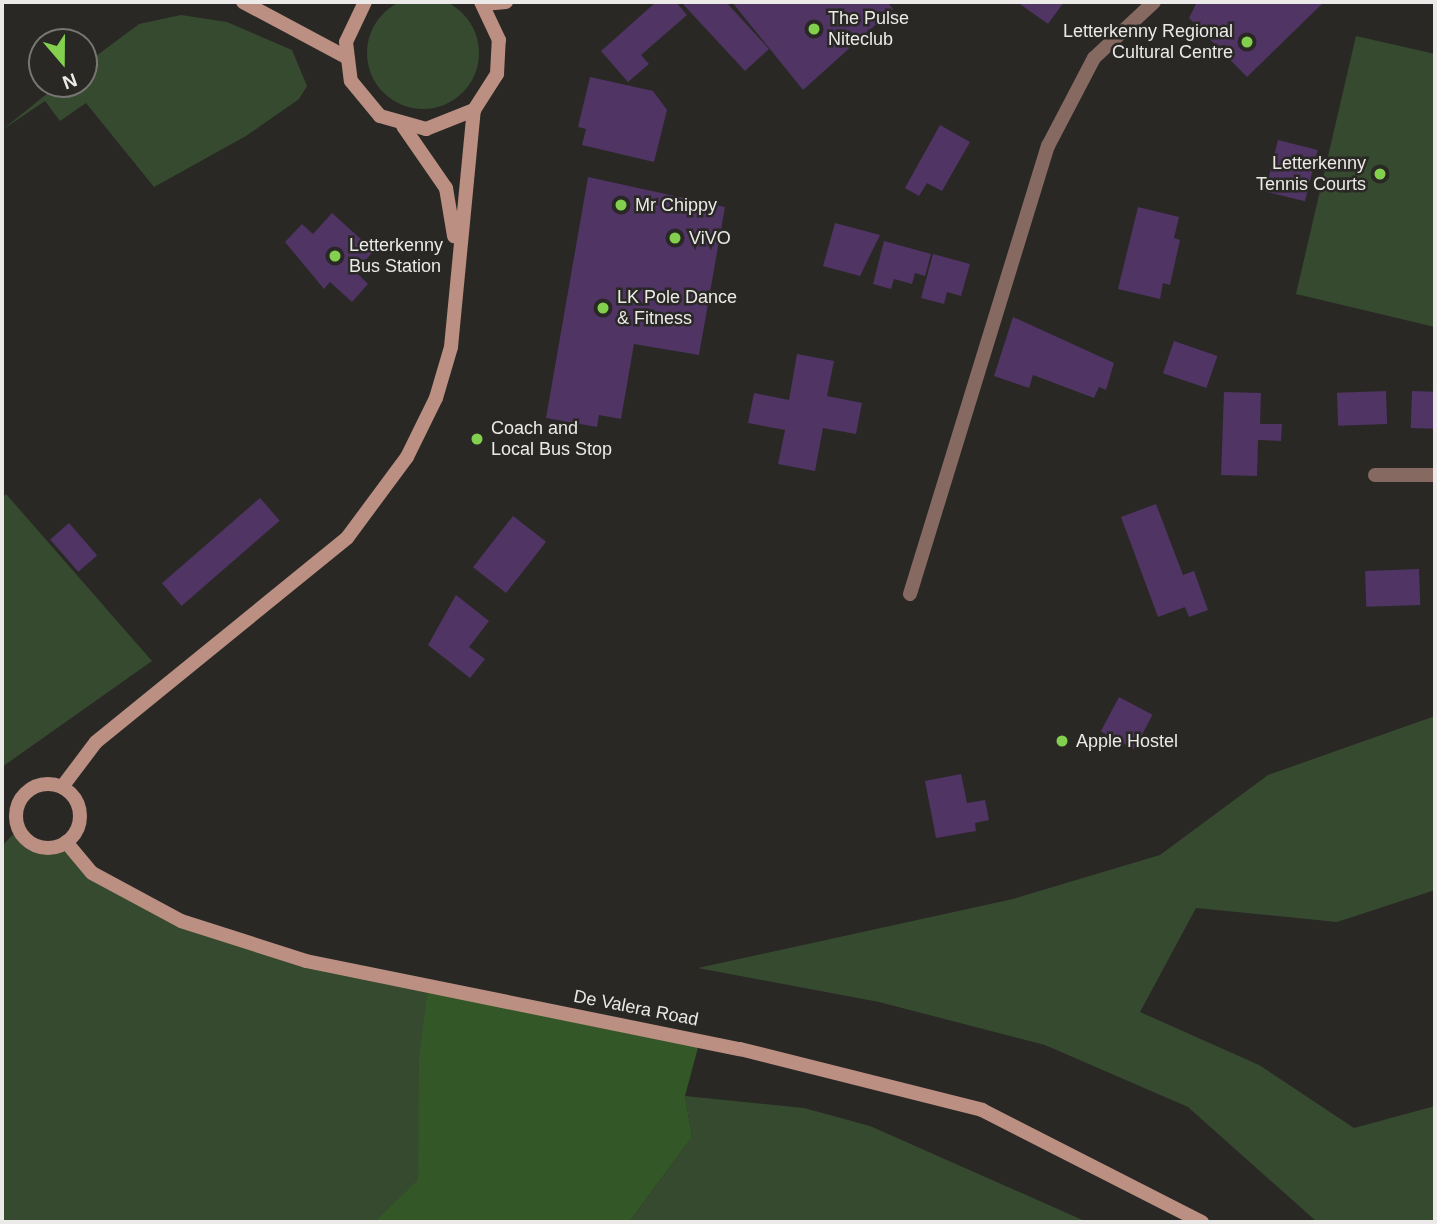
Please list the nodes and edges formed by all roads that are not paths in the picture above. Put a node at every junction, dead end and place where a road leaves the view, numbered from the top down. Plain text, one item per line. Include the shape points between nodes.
1 (243, 2) edge
2 (365, 2) edge
3 (506, 2) edge
4 (1154, 2) edge
5 (482, 3) edge
6 (346, 57) junction
7 (474, 110) junction
8 (403, 127) junction
9 (456, 248) junction
10 (1375, 475) dead end
11 (1435, 475) edge
12 (911, 594) dead end
13 (62, 787) junction
14 (17, 814) junction
15 (2, 820) edge
16 (66, 842) junction
17 (1202, 1222) edge

1 - 6 main road
2 - 6 main road via 349,27
3 - 5 main road
4 - 12 street via 1094,58 1048,146
5 - 7 main road via 495,24 500,55 488,93
6 - 8 main road via 366,104
7 - 8 main road via 447,125
7 - 9 main road
8 - 9 main road via 446,188
9 - 13 main road via 456,305 443,377 417,440 380,498 316,566 96,741
10 - 11 street
13 - 14 main road via 32,789
13 - 16 main road via 80,815
14 - 15 main road
14 - 16 main road via 22,834 33,844
16 - 17 main road, De Valera Road via 92,873 181,921 306,961 752,1052 982,1110

